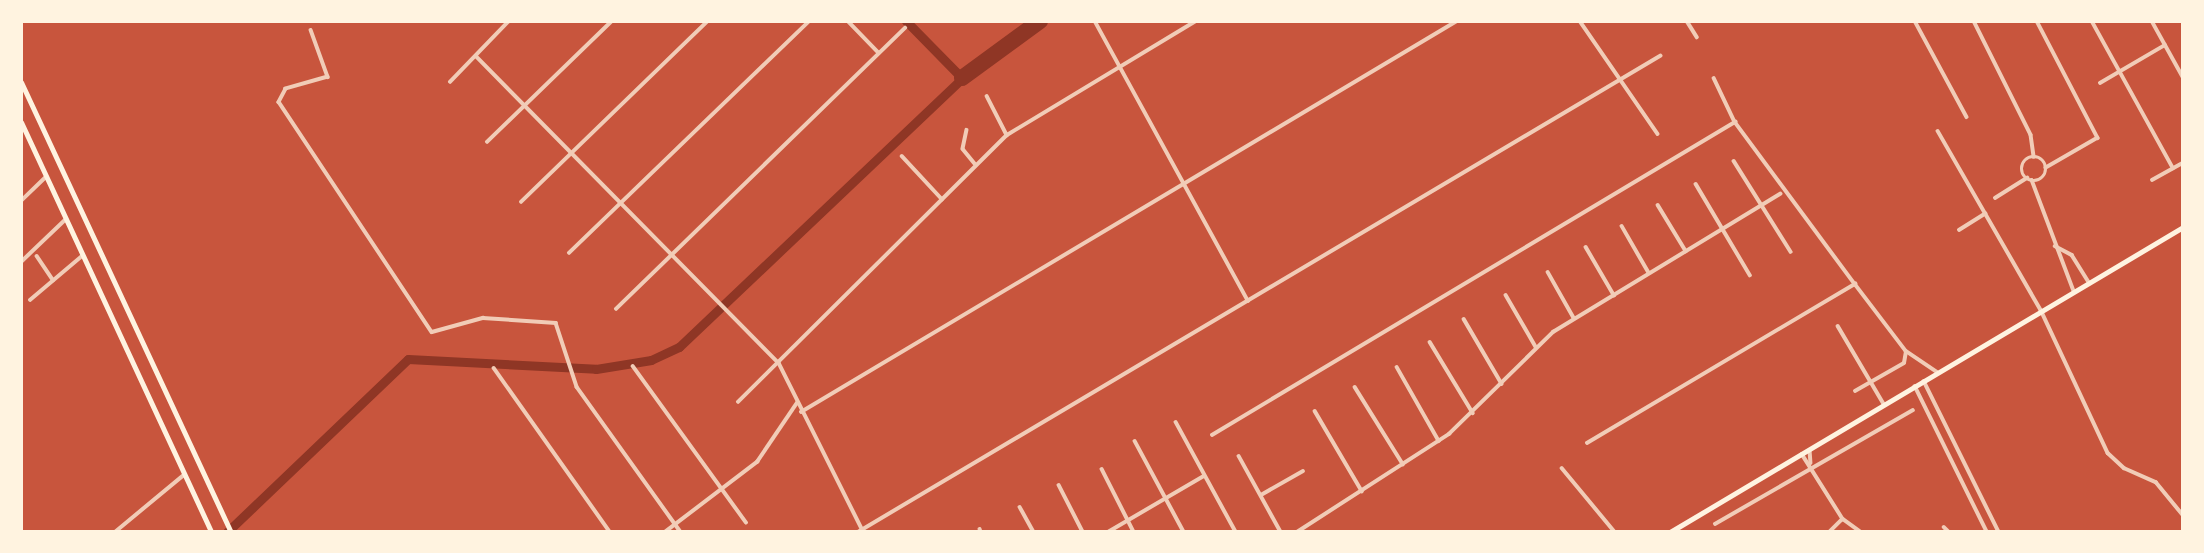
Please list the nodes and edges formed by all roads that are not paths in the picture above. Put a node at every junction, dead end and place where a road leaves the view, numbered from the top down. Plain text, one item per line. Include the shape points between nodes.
1 (509, 21) edge
2 (612, 21) edge
3 (708, 21) edge
4 (809, 21) edge
5 (848, 21) edge
6 (1095, 21) edge
7 (1196, 21) edge
8 (1457, 21) edge
9 (1580, 21) edge
10 (1687, 21) edge
11 (1915, 21) edge
12 (1974, 21) edge
13 (2038, 21) edge
14 (2092, 21) edge
15 (2152, 21) edge
16 (905, 28) dead end
17 (311, 30) dead end
18 (1697, 37) dead end
19 (2165, 46) junction
20 (878, 52) junction
21 (476, 56) junction
22 (1660, 56) dead end
23 (1120, 65) junction
24 (2120, 72) junction
25 (2183, 77) edge
26 (1714, 78) dead end
27 (1625, 79) junction
28 (21, 82) edge
29 (450, 82) dead end
30 (2101, 83) dead end
31 (987, 96) dead end
32 (525, 106) junction
33 (1967, 117) dead end
34 (21, 121) edge
35 (1735, 122) junction
36 (967, 130) dead end
37 (1938, 131) dead end
38 (26, 133) junction
39 (1658, 134) dead end
40 (1007, 135) junction
41 (21, 139) edge
42 (486, 142) dead end
43 (573, 155) junction
44 (902, 156) dead end
45 (2034, 157) junction
46 (1734, 161) dead end
47 (2183, 163) edge
48 (975, 164) junction
49 (2046, 167) junction
50 (2173, 168) junction
51 (47, 177) junction
52 (2029, 179) junction
53 (2152, 180) dead end
54 (1184, 184) junction
55 (1696, 184) dead end
56 (1780, 194) dead end
57 (1995, 198) dead end
58 (942, 199) junction
59 (21, 201) edge
60 (521, 202) dead end
61 (622, 204) junction
62 (1658, 205) dead end
63 (1763, 205) junction
64 (81, 210) junction
65 (1985, 214) junction
66 (66, 219) junction
67 (1622, 226) dead end
68 (2183, 227) edge
69 (1723, 229) junction
70 (1959, 230) dead end
71 (2056, 246) junction
72 (1586, 247) dead end
73 (1686, 251) junction
74 (1791, 252) dead end
75 (569, 253) dead end
76 (83, 255) junction
77 (671, 255) junction
78 (37, 256) dead end
79 (21, 262) edge
80 (1548, 272) dead end
81 (1649, 273) junction
82 (1750, 275) dead end
83 (53, 280) junction
84 (2089, 282) junction
85 (1855, 284) junction
86 (2074, 292) junction
87 (1506, 295) dead end
88 (1614, 295) junction
89 (30, 300) dead end
90 (1248, 301) junction
91 (616, 309) dead end
92 (2041, 310) junction
93 (1574, 318) junction
94 (1464, 319) dead end
95 (1838, 327) dead end
96 (1430, 342) dead end
97 (1536, 347) junction
98 (1906, 351) junction
99 (779, 363) junction
100 (633, 366) dead end
101 (1397, 367) dead end
102 (494, 368) dead end
103 (1937, 372) junction
104 (1923, 380) junction
105 (1872, 382) junction
106 (1502, 384) junction
107 (1915, 385) junction
108 (1355, 387) dead end
109 (1855, 391) dead end
110 (738, 402) dead end
111 (797, 403) junction
112 (1884, 404) junction
113 (1315, 411) dead end
114 (1913, 411) dead end
115 (801, 412) junction
116 (1473, 413) junction
117 (1176, 422) dead end
118 (1212, 435) dead end
119 (1135, 441) dead end
120 (1439, 441) junction
121 (1587, 443) dead end
122 (1810, 450) junction
123 (1802, 454) junction
124 (1239, 456) dead end
125 (1403, 464) junction
126 (1812, 466) junction
127 (1562, 468) dead end
128 (1102, 469) dead end
129 (1303, 471) dead end
130 (184, 475) junction
131 (1205, 476) junction
132 (1059, 485) dead end
133 (721, 490) junction
134 (1362, 491) junction
135 (1261, 495) junction
136 (1165, 497) junction
137 (1020, 507) dead end
138 (2183, 516) edge
139 (1843, 519) junction
140 (1128, 520) junction
141 (746, 522) dead end
142 (676, 524) junction
143 (1715, 524) dead end
144 (1944, 527) dead end
145 (229, 529) edge
146 (860, 531) edge
147 (115, 532) edge
148 (211, 532) edge
149 (610, 532) edge
150 (665, 532) edge
151 (681, 532) edge
152 (1034, 532) edge
153 (1083, 532) edge
154 (1108, 532) edge
155 (1134, 532) edge
156 (1184, 532) edge
157 (1236, 532) edge
158 (1281, 532) edge
159 (1297, 532) edge
160 (1617, 532) edge
161 (1630, 532) edge
162 (1670, 532) edge
163 (1830, 532) edge
164 (1861, 532) edge
165 (1949, 532) edge
166 (1987, 532) edge
167 (1999, 532) edge

1 - 21 street
2 - 32 street
3 - 43 street
4 - 61 street
5 - 20 street
6 - 23 street
7 - 23 street
8 - 54 street
9 - 27 street
10 - 18 street
11 - 33 street
12 - 45 street via 2031,135
13 - 49 street via 2098,138
14 - 24 street
15 - 19 street
16 - 20 street
17 - 142 street via 328,77 286,89 279,102 432,332 483,318 552,321 567,370
19 - 24 street
19 - 25 street
20 - 77 street
21 - 29 street
21 - 32 street
22 - 27 street
23 - 40 street
23 - 54 street
24 - 30 street
24 - 50 street
26 - 35 street
27 - 39 street
27 - 90 street
28 - 64 main road
31 - 40 street
32 - 42 street
32 - 43 street
34 - 38 main road
35 - 85 street
35 - 118 street
36 - 48 street via 963,149
37 - 65 street
38 - 41 street
38 - 51 main road
40 - 48 street
43 - 60 street
43 - 61 street
44 - 58 street
45 - 49 street
45 - 52 street via 2023,165
46 - 63 street
47 - 50 street
48 - 58 street
49 - 52 street
50 - 53 street
51 - 59 street
51 - 66 main road
52 - 57 street
52 - 71 street
54 - 90 street
54 - 115 street
55 - 69 street
56 - 63 street
58 - 99 street
61 - 75 street
61 - 77 street
62 - 73 street
63 - 69 street
63 - 74 street
64 - 66 main road
64 - 145 main road
65 - 70 street
65 - 92 street
66 - 76 main road
66 - 79 street
67 - 81 street
68 - 84 main road
69 - 73 street
69 - 82 street
71 - 84 street via 2072,255
71 - 86 street
72 - 88 street
73 - 81 street
76 - 83 street
76 - 130 main road
77 - 91 street
77 - 99 street
78 - 83 street
80 - 93 street
81 - 88 street
83 - 89 street
84 - 86 main road
85 - 98 street
85 - 121 street
86 - 92 main road
87 - 97 street
88 - 93 street
90 - 146 street
92 - 103 main road
92 - 138 street via 2108,453 2124,468 2156,482
93 - 97 street
94 - 106 street
95 - 105 street
96 - 116 street
97 - 106 street
98 - 103 street
98 - 105 street via 1904,363
99 - 110 street
99 - 111 street
100 - 133 street
101 - 120 street
102 - 149 street
103 - 104 main road
104 - 107 main road
104 - 167 street
105 - 109 street
105 - 112 street
106 - 116 street
107 - 112 main road
107 - 166 street
108 - 125 street
111 - 115 street
111 - 133 street via 757,463
112 - 122 main road
113 - 134 street
114 - 126 street
115 - 146 street
116 - 120 street
117 - 131 street
119 - 136 street
120 - 125 street
122 - 123 main road
122 - 126 street
123 - 126 street
123 - 162 main road
124 - 135 street
125 - 134 street
126 - 139 street
126 - 143 street
127 - 160 street
128 - 140 street
129 - 135 street
130 - 147 street
130 - 148 main road
131 - 136 street
131 - 157 street
132 - 153 street
133 - 141 street
133 - 142 street
134 - 159 street
135 - 158 street
136 - 140 street
136 - 156 street
137 - 152 street
139 - 163 street
139 - 164 street
140 - 154 street
140 - 155 street
142 - 150 street
142 - 151 street
144 - 165 street
160 - 161 street

